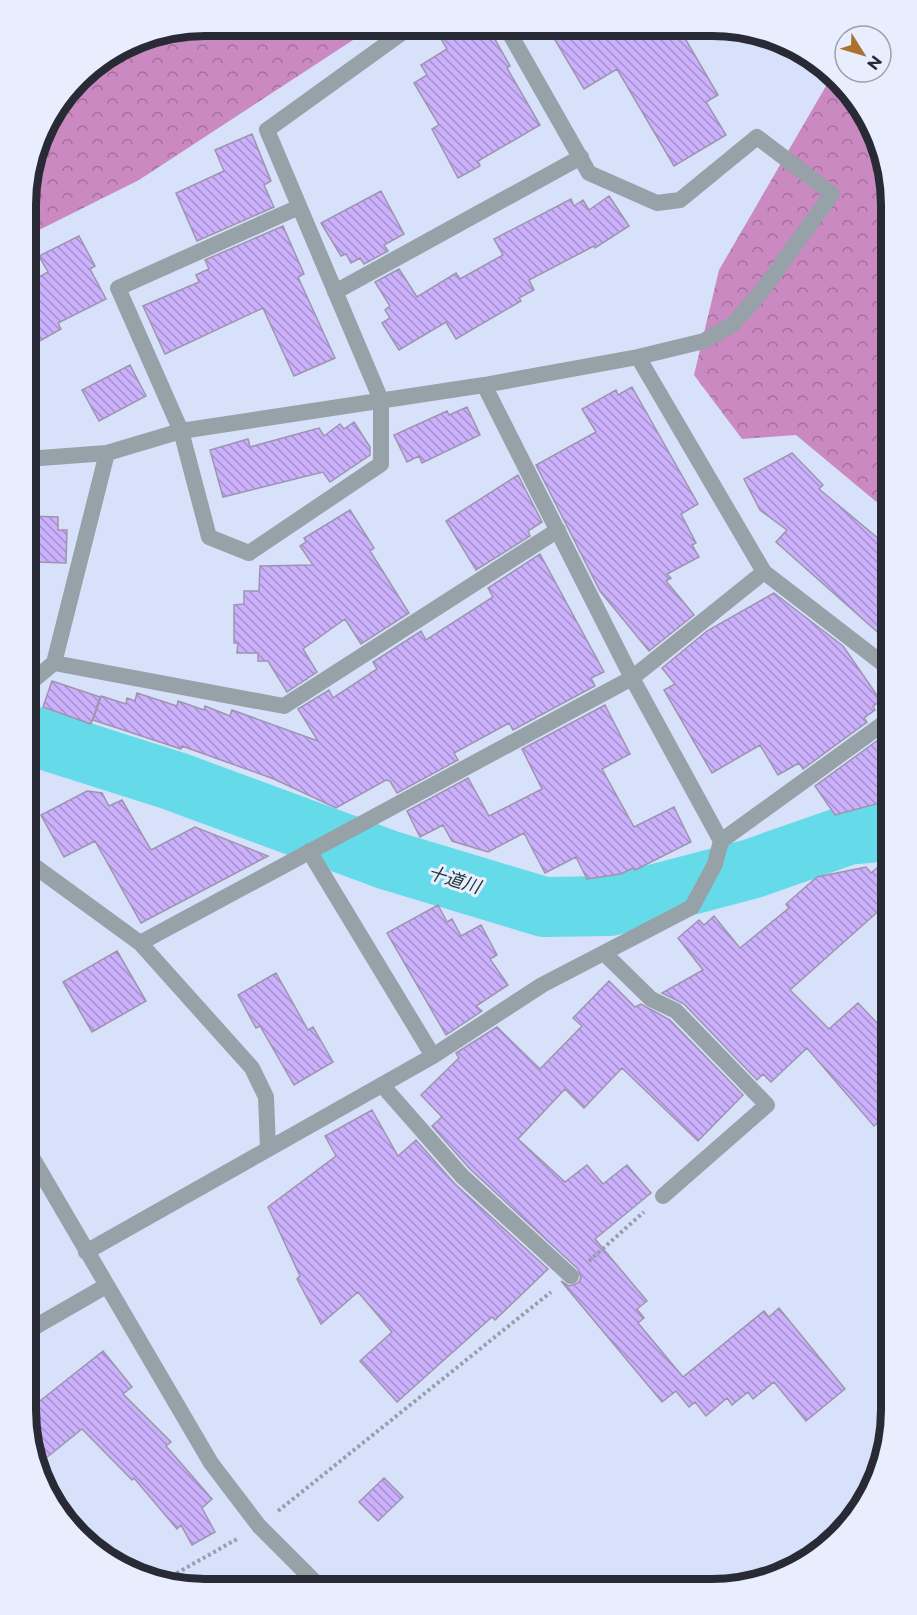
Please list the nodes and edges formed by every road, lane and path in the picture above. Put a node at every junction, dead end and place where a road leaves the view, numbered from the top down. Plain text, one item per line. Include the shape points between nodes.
1 (397, 36) edge
2 (511, 36) edge
3 (581, 157) junction
4 (299, 207) junction
5 (335, 292) junction
6 (638, 357) junction
7 (484, 385) junction
8 (381, 400) junction
9 (181, 431) junction
10 (107, 453) junction
11 (36, 458) edge
12 (558, 530) junction
13 (764, 572) junction
14 (881, 662) edge
15 (54, 663) junction
16 (36, 678) edge
17 (632, 678) junction
18 (881, 725) edge
19 (721, 841) junction
20 (309, 851) junction
21 (36, 867) edge
22 (140, 943) junction
23 (604, 953) junction
24 (433, 1056) junction
25 (382, 1085) junction
26 (268, 1149) junction
27 (36, 1164) edge
28 (663, 1196) joint
29 (86, 1252) junction
30 (571, 1276) junction
31 (106, 1286) junction
32 (36, 1326) edge
33 (259, 1526) junction
34 (172, 1576) edge
35 (312, 1579) edge

1 - 4 street via 267,129
2 - 3 street
3 - 5 street
3 - 6 street via 589,173 657,203 680,200 757,137 832,194 762,292 733,324 704,341
4 - 5 street
4 - 9 street via 118,288
5 - 8 street
6 - 7 street
6 - 13 street
7 - 8 street
7 - 12 street
8 - 9 street
8 - 9 street via 381,464 249,553 209,537
9 - 10 street
10 - 11 street
10 - 15 street
12 - 15 street via 284,706
12 - 17 street
13 - 14 street
13 - 17 street
15 - 16 street
17 - 19 street
17 - 20 street
18 - 19 street
19 - 23 street via 715,864 692,907
20 - 22 street
20 - 24 street
21 - 22 street
22 - 26 street via 252,1068 266,1097
23 - 24 street via 542,985
23 - 28 street via 651,999 676,1011 767,1105
24 - 25 street
25 - 26 street
25 - 30 street via 462,1176
26 - 29 street
27 - 29 street
28 - 30 path
29 - 31 street
30 - 33 path
31 - 32 street
31 - 33 street via 211,1463
33 - 34 path
33 - 35 street

